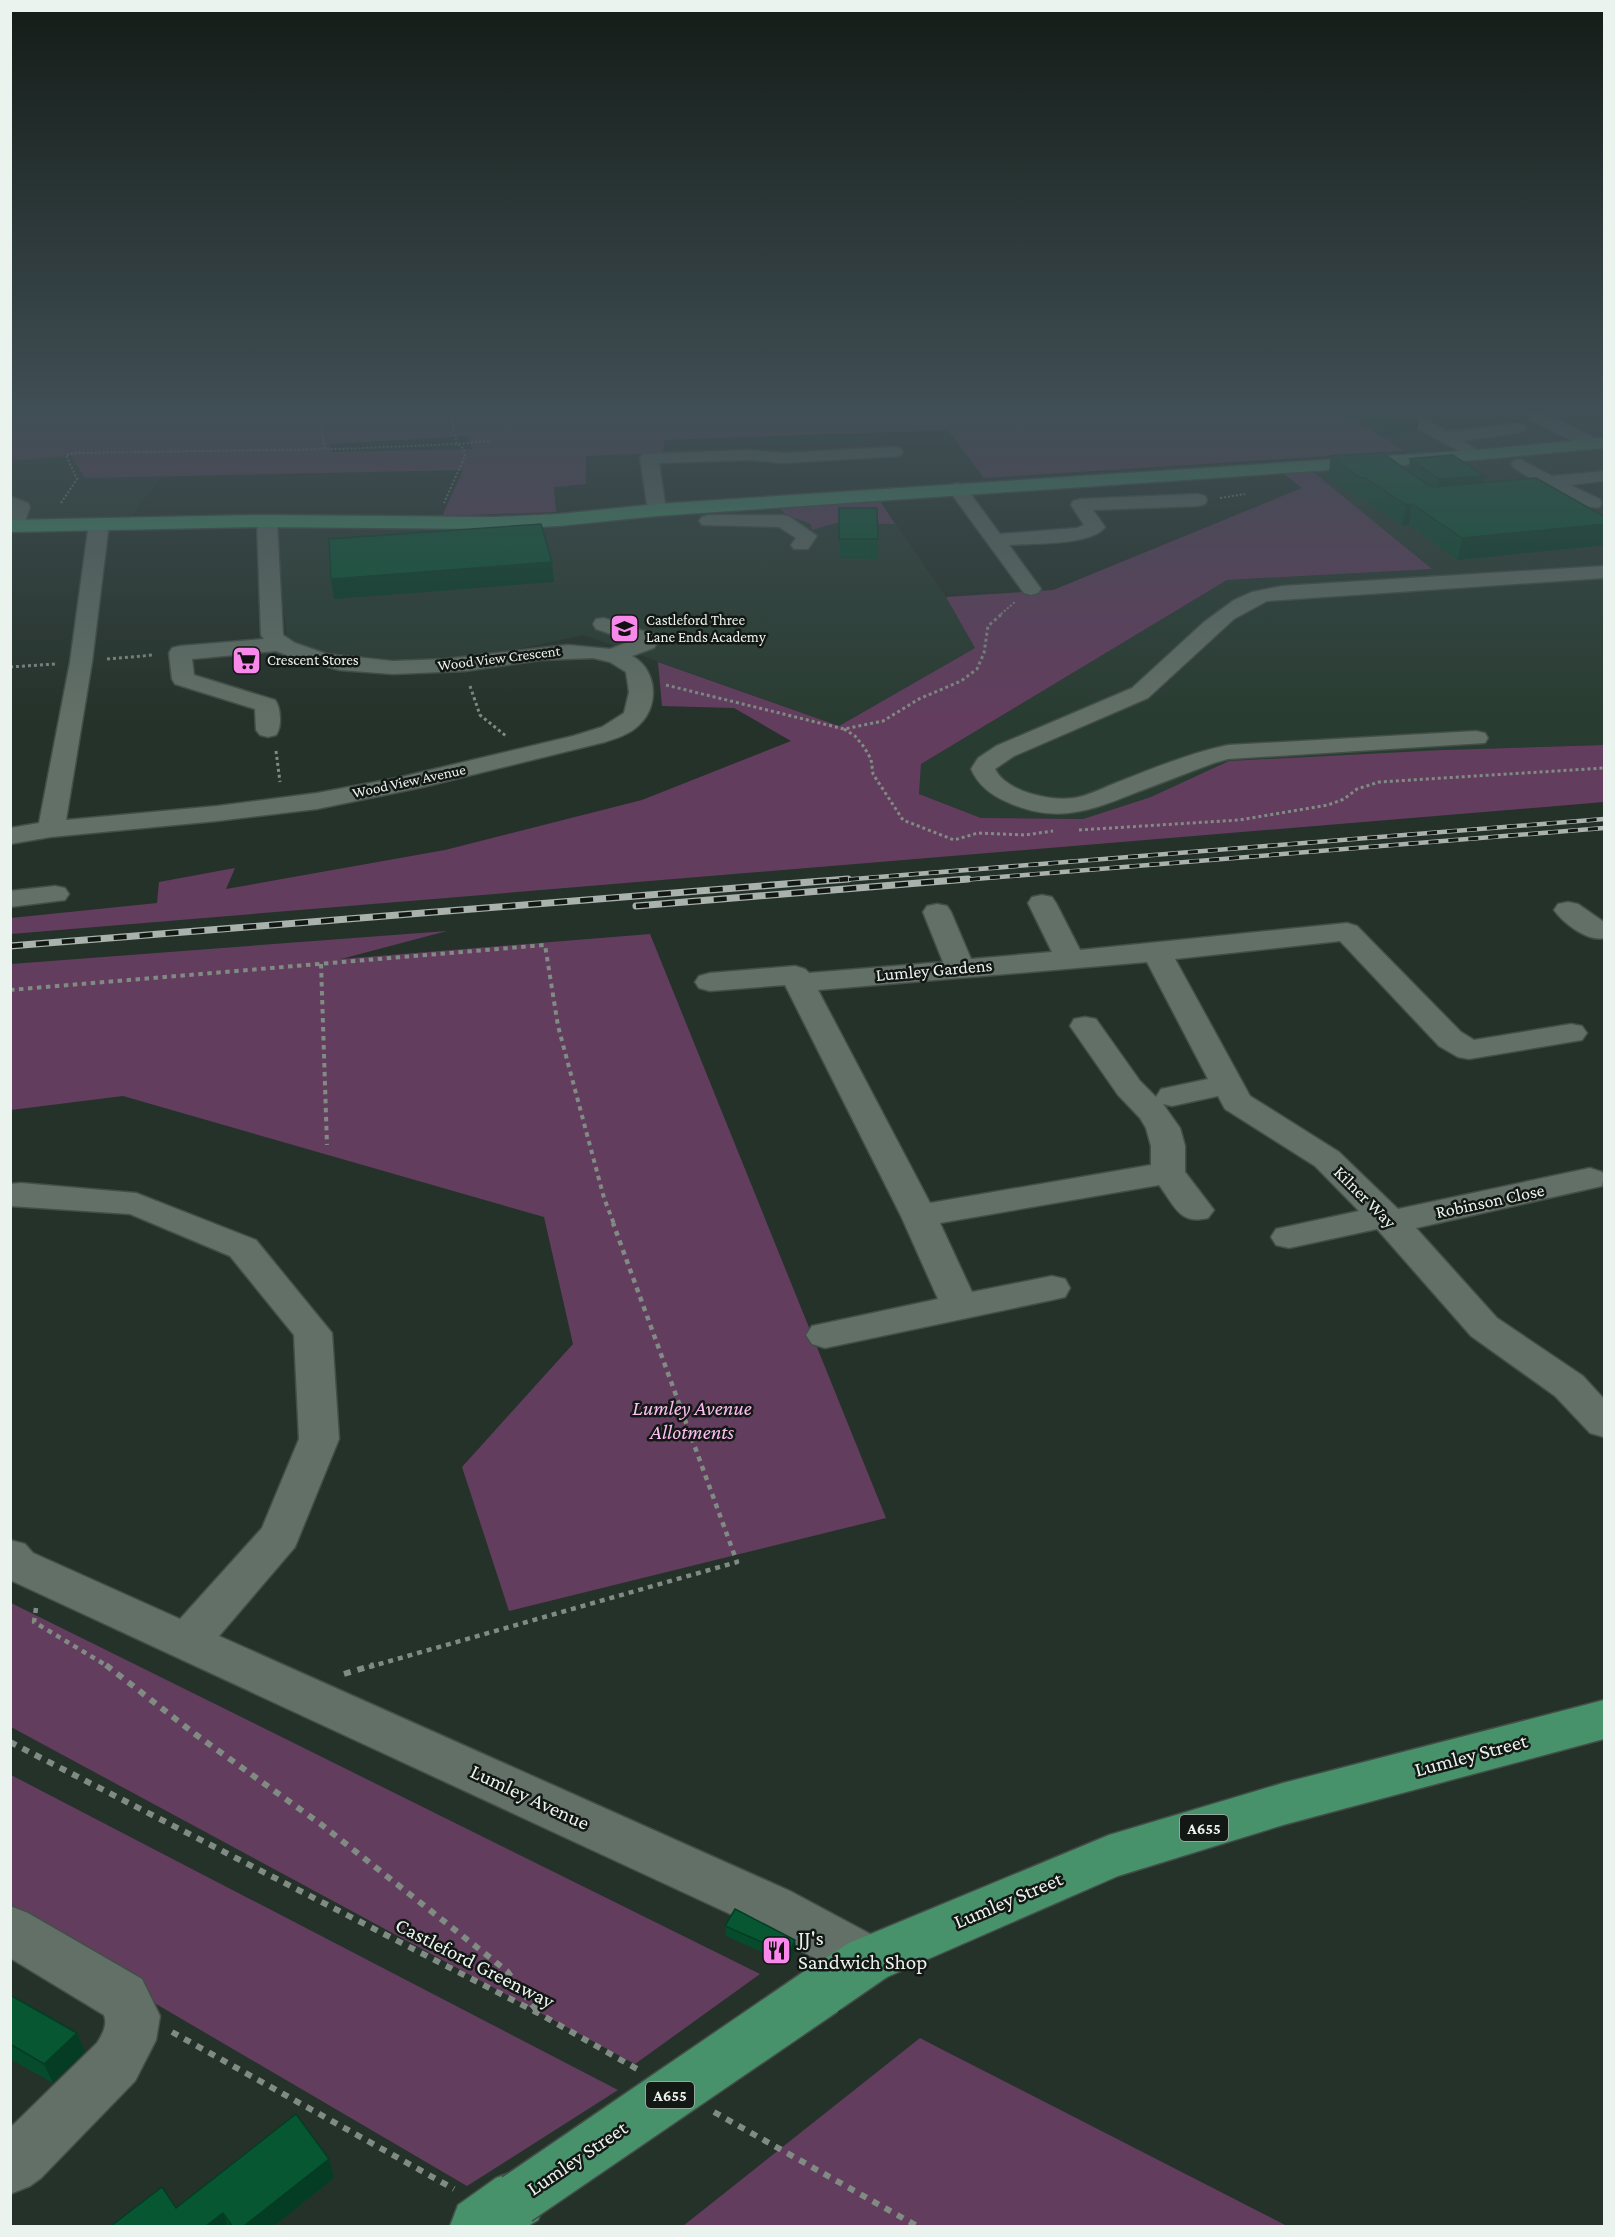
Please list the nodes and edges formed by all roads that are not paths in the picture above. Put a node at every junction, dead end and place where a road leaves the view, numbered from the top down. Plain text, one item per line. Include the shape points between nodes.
1 (19, 511) edge
2 (643, 511) edge
3 (728, 511) edge
4 (764, 511) edge
5 (974, 511) edge
6 (1084, 511) edge
7 (1596, 511) edge
8 (759, 512) junction
9 (1580, 520) edge
10 (267, 521) junction
11 (709, 521) dead end
12 (435, 522) junction
13 (99, 523) junction
14 (13, 526) edge
15 (995, 540) junction
16 (434, 545) edge
17 (801, 545) dead end
18 (1605, 572) edge
19 (1031, 589) road end
20 (604, 624) dead end
21 (279, 644) junction
22 (627, 666) junction
23 (268, 730) road end
24 (1476, 738) dead end
25 (57, 796) junction
26 (118, 823) junction
27 (51, 829) junction
28 (10, 836) edge
29 (55, 894) dead end
30 (10, 899) edge
31 (1051, 902) dead end
32 (1568, 910) dead end
33 (937, 912) dead end
34 (1602, 932) edge
35 (1156, 952) junction
36 (1079, 957) junction
37 (960, 968) junction
38 (797, 979) junction
39 (710, 982) dead end
40 (1085, 1026) dead end
41 (1571, 1033) dead end
42 (1228, 1084) junction
43 (1172, 1096) dead end
44 (1168, 1160) junction
45 (1590, 1179) dead end
46 (10, 1195) edge
47 (1196, 1210) dead end
48 (919, 1216) junction
49 (1388, 1219) junction
50 (1289, 1237) dead end
51 (1052, 1288) dead end
52 (960, 1307) junction
53 (825, 1335) dead end
54 (1605, 1423) edge
55 (10, 1556) edge
56 (188, 1641) junction
57 (1605, 1720) edge
58 (10, 1930) edge
59 (868, 1960) junction
60 (10, 2166) edge
61 (495, 2214) edge

1 - 14 street
2 - 12 main road via 548,521
3 - 8 main road
4 - 8 main road
5 - 15 street
6 - 15 street via 1095,527 1081,534
7 - 9 street
8 - 11 street
8 - 17 street via 790,523 807,536
10 - 12 main road
10 - 13 main road
10 - 21 street via 272,635
12 - 16 street
13 - 14 main road
13 - 25 street via 81,662
15 - 19 street
18 - 24 street via 1292,592 1253,598 1226,615 1140,693 1005,751 983,769 987,778 1005,792 1030,803 1055,807 1082,805 1228,752
20 - 22 street via 648,640
21 - 22 street, Wood View Crescent via 315,657 396,668 464,665 561,650 587,651
21 - 23 street via 180,653 183,679 267,705
22 - 26 street, Wood View Avenue via 641,695 638,711 614,731 421,780 283,805
25 - 26 street via 105,810
25 - 27 street
26 - 27 street, Wood View Avenue
27 - 28 street, Wood View Avenue
29 - 30 street
31 - 36 street
32 - 34 street
33 - 37 street
35 - 36 street
35 - 41 street via 1347,932 1450,1039 1469,1050
35 - 42 street, Kilner Way
36 - 37 street, Lumley Gardens
37 - 38 street, Lumley Gardens
38 - 39 street, Lumley Gardens
38 - 48 street
40 - 44 street via 1163,1128
42 - 43 street
42 - 49 street, Kilner Way via 1237,1101 1327,1160
44 - 47 street
44 - 48 street
45 - 49 street, Robinson Close
46 - 56 street via 136,1204 243,1248 314,1333 319,1439 280,1536
48 - 52 street
49 - 50 street, Robinson Close
49 - 54 street, Kilner Way via 1484,1327 1569,1386
51 - 52 street
52 - 53 street
55 - 56 street, Lumley Avenue via 18,1565
56 - 59 street, Lumley Avenue via 772,1908
57 - 59 main road, Lumley Street / A655 via 1283,1804 1109,1857
58 - 60 street via 123,1997 133,2016 129,2040 116,2062
59 - 61 main road, Lumley Street / A655, bridge

